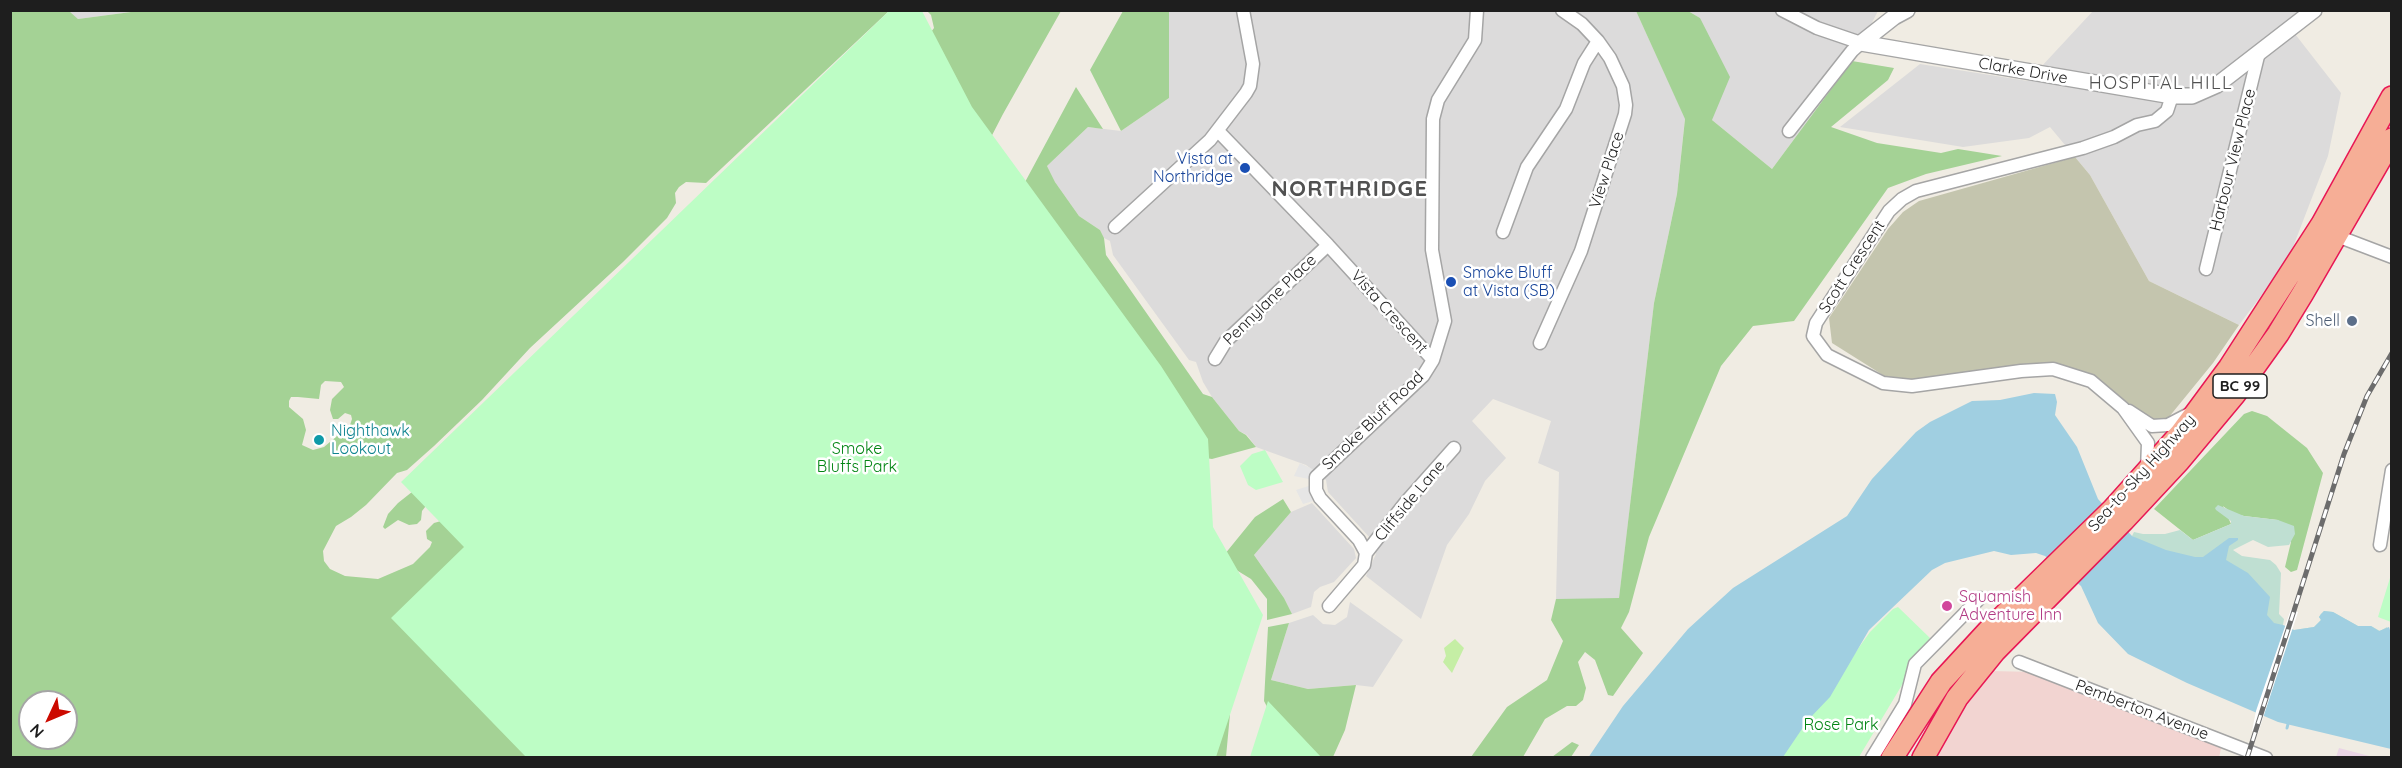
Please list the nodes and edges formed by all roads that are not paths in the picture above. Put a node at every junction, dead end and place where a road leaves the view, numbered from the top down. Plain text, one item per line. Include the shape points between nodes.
1 (1243, 10) edge
2 (1477, 10) edge
3 (1562, 10) edge
4 (1782, 10) edge
5 (1907, 10) edge
6 (2314, 10) edge
7 (1599, 41) junction
8 (1861, 43) junction
9 (2259, 52) junction
10 (2172, 96) junction
11 (2391, 97) edge
12 (2391, 119) edge
13 (1790, 130) dead end
14 (1218, 131) junction
15 (2391, 139) edge
16 (1115, 227) dead end
17 (1503, 232) dead end
18 (2337, 236) junction
19 (1328, 244) junction
20 (2391, 257) edge
21 (2206, 269) dead end
22 (1540, 344) dead end
23 (1215, 359) dead end
24 (1433, 360) junction
25 (2202, 405) junction
26 (2123, 408) junction
27 (1454, 448) dead end
28 (2391, 470) edge
29 (2147, 471) junction
30 (2118, 515) junction
31 (2380, 546) dead end
32 (1366, 553) junction
33 (2050, 581) junction
34 (1980, 598) dead end
35 (1329, 606) dead end
36 (2019, 662) dead end
37 (1872, 758) edge
38 (1892, 758) edge
39 (1923, 758) edge
40 (2266, 758) edge

1 - 14 street via 1253,64 1250,86
2 - 24 street, Vista Crescent via 1475,40 1438,100 1433,119 1432,250 1445,321
3 - 7 street, View Place
4 - 8 street, Clarke Drive via 1817,28
5 - 8 street
6 - 9 street, Clarke Drive
7 - 17 street via 1584,63 1566,109 1527,167
7 - 22 street, View Place via 1623,86 1625,114 1581,251
8 - 10 street, Clarke Drive
8 - 13 street
9 - 10 street, Clarke Drive via 2217,86 2192,96
9 - 21 street, Harbour View Place
10 - 26 street, Scott Crescent via 2162,117 2101,142 1902,198 1816,323 1813,336 1827,355 1883,383 1912,386 2053,369 2091,381
11 - 25 highway, Sea-to-Sky Highway / BC 99 via 2322,224
12 - 18 highway via 2331,224
14 - 16 street
14 - 19 street, Vista Crescent
15 - 18 highway, Sea-to-Sky Highway / BC 99
18 - 20 street
18 - 25 highway via 2321,249 2239,366
18 - 30 highway, Sea-to-Sky Highway / BC 99 via 2278,334 2235,394 2179,461
19 - 23 street, Pennylane Place via 1226,341
19 - 24 street, Vista Crescent
24 - 32 street, Smoke Bluff Road via 1423,376 1322,470 1315,483 1320,498
25 - 26 street via 2168,425 2152,426
25 - 29 highway, Sea-to-Sky Highway / BC 99
26 - 29 street, Scott Crescent via 2148,442
27 - 32 street, Cliffside Lane
28 - 31 street
29 - 30 highway, Sea-to-Sky Highway / BC 99
30 - 33 highway, Sea-to-Sky Highway / BC 99
32 - 35 street, Cliffside Lane via 1364,565
33 - 38 highway, Sea-to-Sky Highway / BC 99 via 1988,631 1941,682
33 - 39 highway, Sea-to-Sky Highway / BC 99 via 1957,698
34 - 37 street via 1915,664 1905,704
36 - 40 street, Pemberton Avenue

